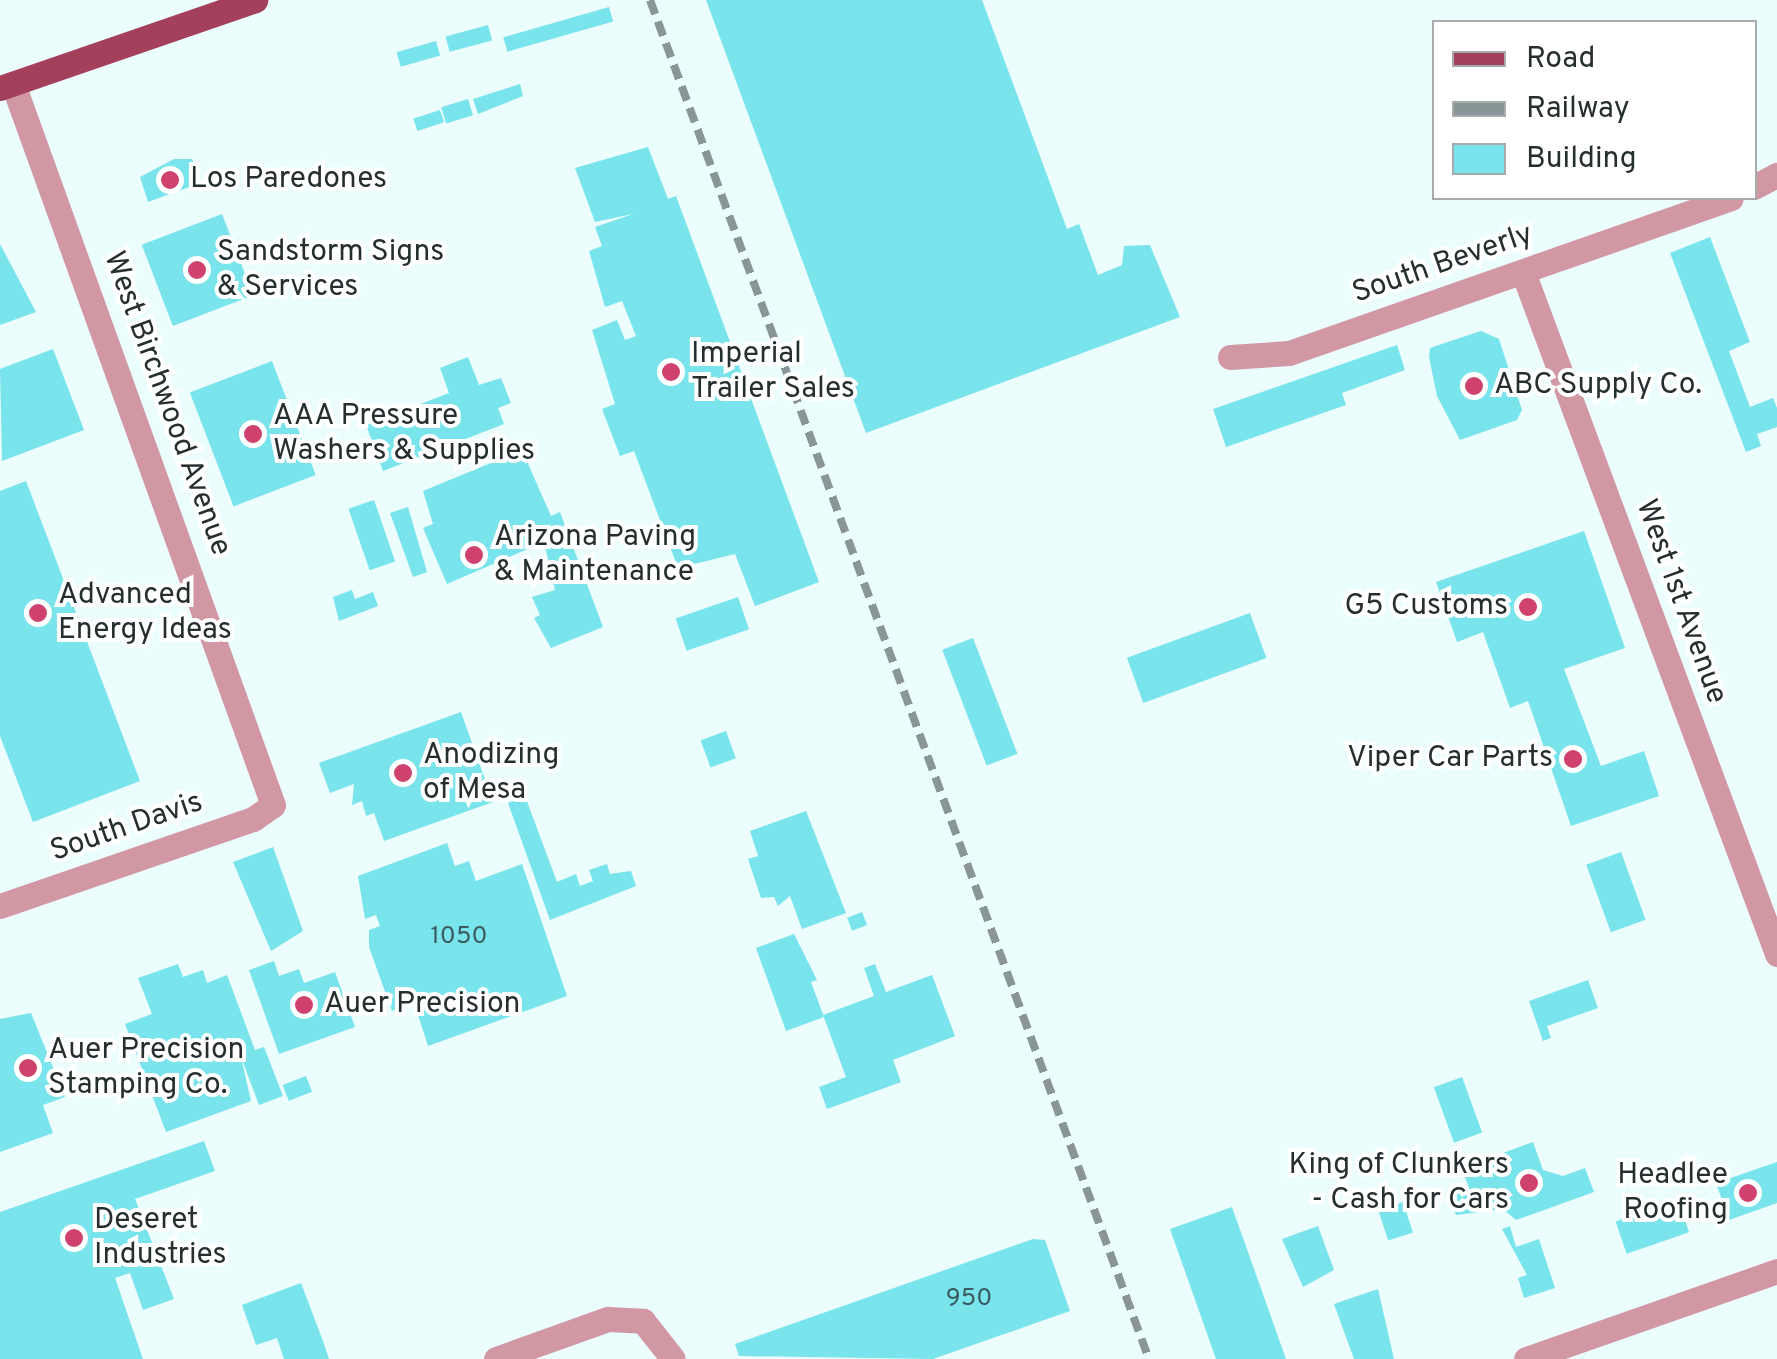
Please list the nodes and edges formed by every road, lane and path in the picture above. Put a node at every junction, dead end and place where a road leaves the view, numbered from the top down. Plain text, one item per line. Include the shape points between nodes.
1 (255, 0) edge
2 (6, 86) edge
3 (1725, 200) edge
4 (1523, 272) junction
5 (1230, 356) dead end
6 (272, 804) joint
7 (0, 906) edge
8 (1777, 954) edge
9 (1777, 1272) edge
10 (496, 1359) edge
11 (673, 1359) edge
12 (1526, 1359) edge

1 - 2 main road
2 - 6 street, West Birchwood Avenue
3 - 4 street, South Beverly
4 - 5 street, South Beverly via 1289,353
4 - 8 street, West 1st Avenue
6 - 7 street, South Davis via 254,819
9 - 12 street
10 - 11 street via 608,1320 643,1320

